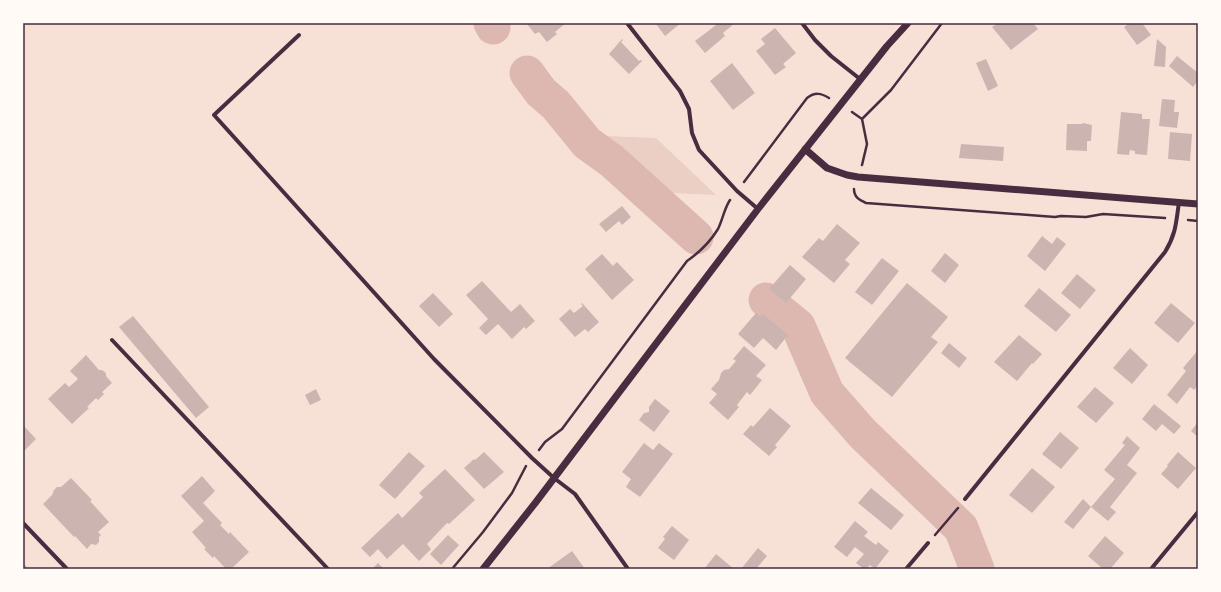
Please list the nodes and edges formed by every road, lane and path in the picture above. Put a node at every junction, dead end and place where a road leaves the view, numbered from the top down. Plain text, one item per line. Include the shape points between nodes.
1 (627, 23) edge
2 (802, 23) edge
3 (908, 23) edge
4 (299, 36) dead end
5 (860, 79) junction
6 (805, 149) junction
7 (1179, 202) junction
8 (1198, 204) edge
9 (758, 209) junction
10 (112, 340) dead end
11 (554, 478) junction
12 (965, 499) joint
13 (1198, 512) edge
14 (23, 523) edge
15 (928, 543) joint
16 (66, 569) edge
17 (328, 569) edge
18 (483, 569) edge
19 (628, 569) edge
20 (906, 569) edge
21 (1151, 569) edge

1 - 9 street via 680,91 689,109 692,133 699,150 737,191
2 - 5 street via 831,56
3 - 5 street
4 - 11 street via 214,116 434,359
5 - 6 street
6 - 7 street via 827,168 858,177
6 - 9 street
7 - 8 street
7 - 12 street via 1173,239 1165,252
9 - 11 street
10 - 17 street
11 - 18 street
11 - 19 street via 575,494
12 - 15 path
13 - 21 street
14 - 16 street
15 - 20 street

